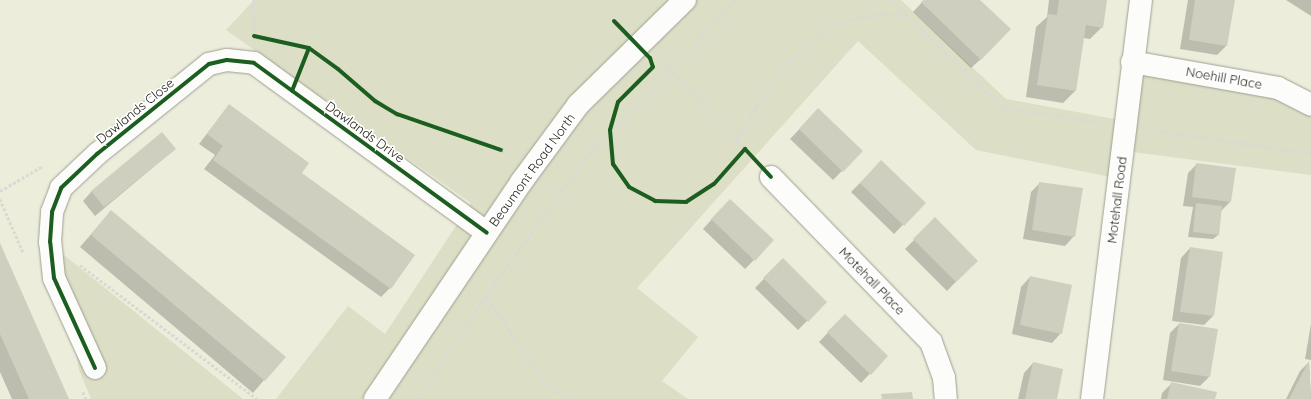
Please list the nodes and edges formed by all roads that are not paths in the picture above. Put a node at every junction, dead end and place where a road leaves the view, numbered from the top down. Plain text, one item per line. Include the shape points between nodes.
1 (684, 0) edge
2 (1141, 0) edge
3 (227, 60) joint
4 (1132, 62) junction
5 (1311, 105) edge
6 (771, 177) road end
7 (487, 232) junction
8 (95, 368) dead end
9 (375, 399) edge
10 (946, 399) edge
11 (1092, 399) edge

1 - 7 street, Beaumont Road North via 578,105
2 - 4 street, Motehall Road
3 - 7 street, Dawlands Drive via 254,63
3 - 8 street, Dawlands Close via 209,64 97,154 61,188 52,212 50,242 54,278
4 - 5 street, Noehill Place via 1278,88
4 - 11 street, Motehall Road
6 - 10 street, Motehall Place via 931,342 944,378
7 - 9 street, Beaumont Road North

